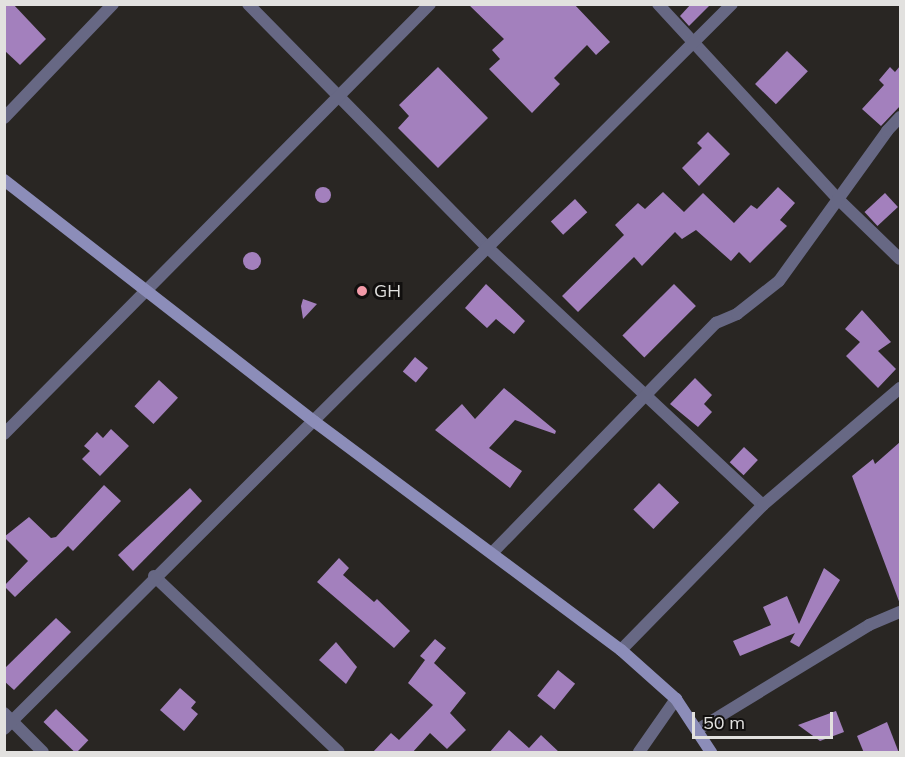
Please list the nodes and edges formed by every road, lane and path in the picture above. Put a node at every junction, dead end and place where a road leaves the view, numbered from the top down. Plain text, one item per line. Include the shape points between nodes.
1 (113, 4) edge
2 (248, 4) edge
3 (430, 4) edge
4 (658, 4) edge
5 (732, 4) edge
6 (694, 42) junction
7 (337, 98) junction
8 (900, 117) edge
9 (4, 118) edge
10 (4, 180) edge
11 (838, 199) junction
12 (486, 246) junction
13 (900, 259) edge
14 (150, 291) junction
15 (900, 388) edge
16 (644, 396) junction
17 (315, 422) junction
18 (4, 434) edge
19 (763, 505) junction
20 (493, 552) junction
21 (154, 576) junction
22 (900, 612) edge
23 (621, 650) junction
24 (676, 699) junction
25 (7, 721) edge
26 (697, 730) junction
27 (43, 753) edge
28 (339, 753) edge
29 (639, 753) edge
30 (711, 753) edge

1 - 9 street
2 - 7 street
3 - 7 street
4 - 6 street
5 - 6 street
6 - 11 street
6 - 12 street
7 - 12 street
7 - 14 street
8 - 11 street
10 - 14 street
11 - 13 street
11 - 16 street via 779,281 737,314 716,324
12 - 16 street
12 - 17 street
14 - 17 street
14 - 18 street
15 - 19 street
16 - 19 street
16 - 20 street
17 - 20 street
17 - 21 street
19 - 23 street
20 - 23 street
21 - 25 street
21 - 28 street
22 - 26 street via 869,625
23 - 24 street
24 - 26 street
24 - 29 street
25 - 27 street
26 - 30 street

